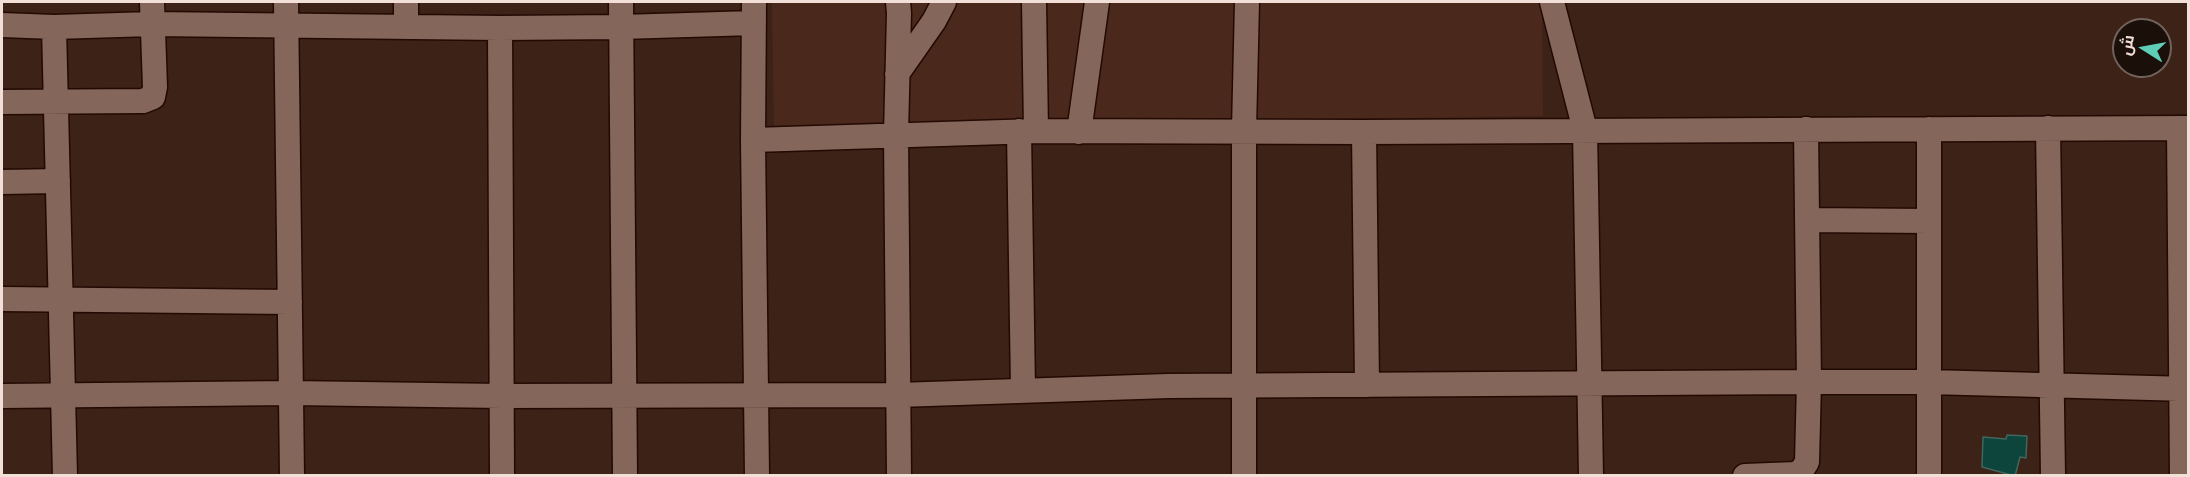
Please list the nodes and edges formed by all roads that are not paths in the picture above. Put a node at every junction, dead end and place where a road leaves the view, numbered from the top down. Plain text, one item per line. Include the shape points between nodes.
1 (286, 2) edge
2 (406, 2) edge
3 (621, 2) edge
4 (898, 2) edge
5 (944, 2) edge
6 (1034, 2) edge
7 (1097, 2) edge
8 (1247, 2) edge
9 (1552, 2) edge
10 (754, 12) edge
11 (152, 13) edge
12 (2, 25) edge
13 (286, 26) junction
14 (54, 27) junction
15 (406, 27) junction
16 (621, 27) junction
17 (500, 28) junction
18 (897, 74) junction
19 (56, 101) junction
20 (2, 102) edge
21 (2048, 128) junction
22 (2183, 128) edge
23 (1806, 129) junction
24 (1929, 129) junction
25 (1244, 130) junction
26 (1585, 130) junction
27 (1027, 131) junction
28 (1079, 132) junction
29 (1364, 132) junction
30 (896, 134) junction
31 (753, 140) junction
32 (58, 181) junction
33 (2, 182) edge
34 (1807, 220) junction
35 (1929, 220) junction
36 (61, 298) junction
37 (2, 299) edge
38 (290, 302) junction
39 (1809, 382) junction
40 (1929, 382) junction
41 (1589, 383) junction
42 (1367, 385) junction
43 (2050, 385) junction
44 (1245, 386) junction
45 (2184, 389) edge
46 (1023, 390) junction
47 (291, 393) junction
48 (756, 394) junction
49 (898, 395) junction
50 (2, 396) edge
51 (63, 396) junction
52 (502, 396) junction
53 (624, 396) junction
54 (64, 476) edge
55 (292, 476) edge
56 (502, 476) edge
57 (625, 476) edge
58 (757, 476) edge
59 (899, 476) edge
60 (1244, 476) edge
61 (1591, 476) edge
62 (1745, 476) edge
63 (1929, 476) edge
64 (2053, 476) edge
65 (2182, 476) edge

1 - 13 street
2 - 15 street
3 - 16 street
4 - 18 street
5 - 18 street
6 - 27 street
7 - 28 street
8 - 25 street
9 - 26 street
10 - 16 street
10 - 31 street
11 - 13 street
11 - 14 street
11 - 19 street via 153,97 143,101
12 - 14 street
13 - 15 street
13 - 38 street
14 - 19 street
15 - 17 street
16 - 17 street
16 - 53 street
17 - 52 street
18 - 30 street
19 - 20 street
19 - 32 street
21 - 22 street
21 - 24 street
21 - 43 street
22 - 45 street
23 - 24 street
23 - 26 street
23 - 34 street
24 - 35 street
25 - 28 street
25 - 29 street
25 - 44 street
26 - 29 street
26 - 41 street
27 - 28 street
27 - 30 street
27 - 46 street
29 - 42 street
30 - 31 street
30 - 49 street
31 - 48 street
32 - 33 street
32 - 36 street
34 - 35 street
34 - 39 street
35 - 40 street
36 - 37 street
36 - 38 street
36 - 51 street
38 - 47 street
39 - 40 street
39 - 41 street
39 - 62 street via 1807,462 1802,470 1796,474
40 - 43 street
40 - 63 street
41 - 42 street
41 - 61 street
42 - 44 street
43 - 45 street
43 - 64 street
44 - 46 street
44 - 60 street
45 - 65 street
46 - 49 street
47 - 51 street
47 - 52 street
47 - 55 street
48 - 49 street
48 - 53 street
48 - 58 street
49 - 59 street
50 - 51 street
51 - 54 street
52 - 53 street
52 - 56 street
53 - 57 street

